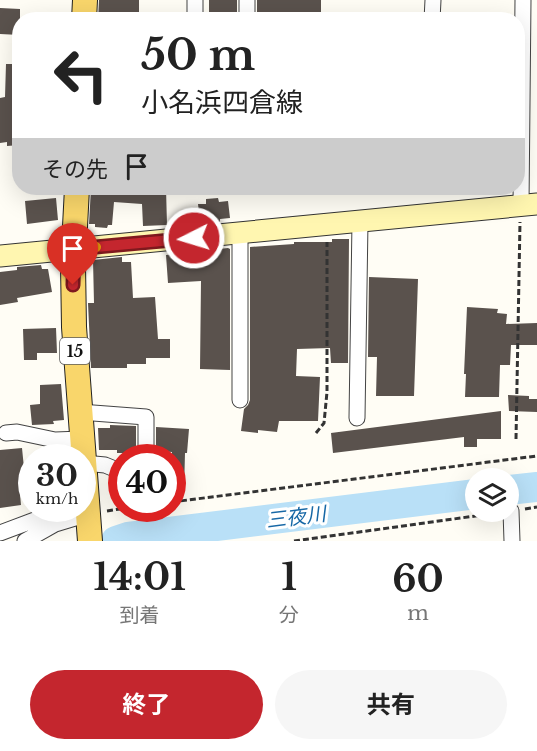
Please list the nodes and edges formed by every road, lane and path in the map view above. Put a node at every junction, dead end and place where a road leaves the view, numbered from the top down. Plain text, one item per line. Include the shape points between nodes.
1 (525, 165) edge
2 (77, 195) edge
3 (529, 205) edge
4 (360, 222) junction
5 (327, 225) junction
6 (240, 234) junction
7 (74, 249) junction
8 (0, 256) edge
9 (240, 400) dead end
10 (80, 412) junction
11 (357, 418) dead end
12 (6, 433) dead end
13 (316, 433) dead end
14 (82, 439) junction
15 (516, 440) dead end
16 (82, 444) edge
17 (146, 444) edge
18 (537, 456) edge
19 (186, 500) edge
20 (465, 517) edge
21 (29, 522) edge
22 (62, 522) edge
23 (80, 522) edge
24 (507, 522) edge
25 (0, 533) edge
26 (25, 541) edge
27 (90, 541) edge
28 (294, 541) edge
29 (512, 541) edge

1 - 3 street
2 - 7 main road, 15
3 - 4 street
3 - 15 path
4 - 5 street
4 - 11 street
5 - 6 street
5 - 13 path via 327,392 324,423
6 - 7 street
6 - 9 street
7 - 8 street
7 - 10 main road, 15
10 - 14 main road, 15
10 - 17 street via 147,417
12 - 14 street via 55,440
14 - 16 main road, 15
18 - 19 path
20 - 28 path
21 - 25 street
22 - 26 street
23 - 27 main road, 15
24 - 29 street

